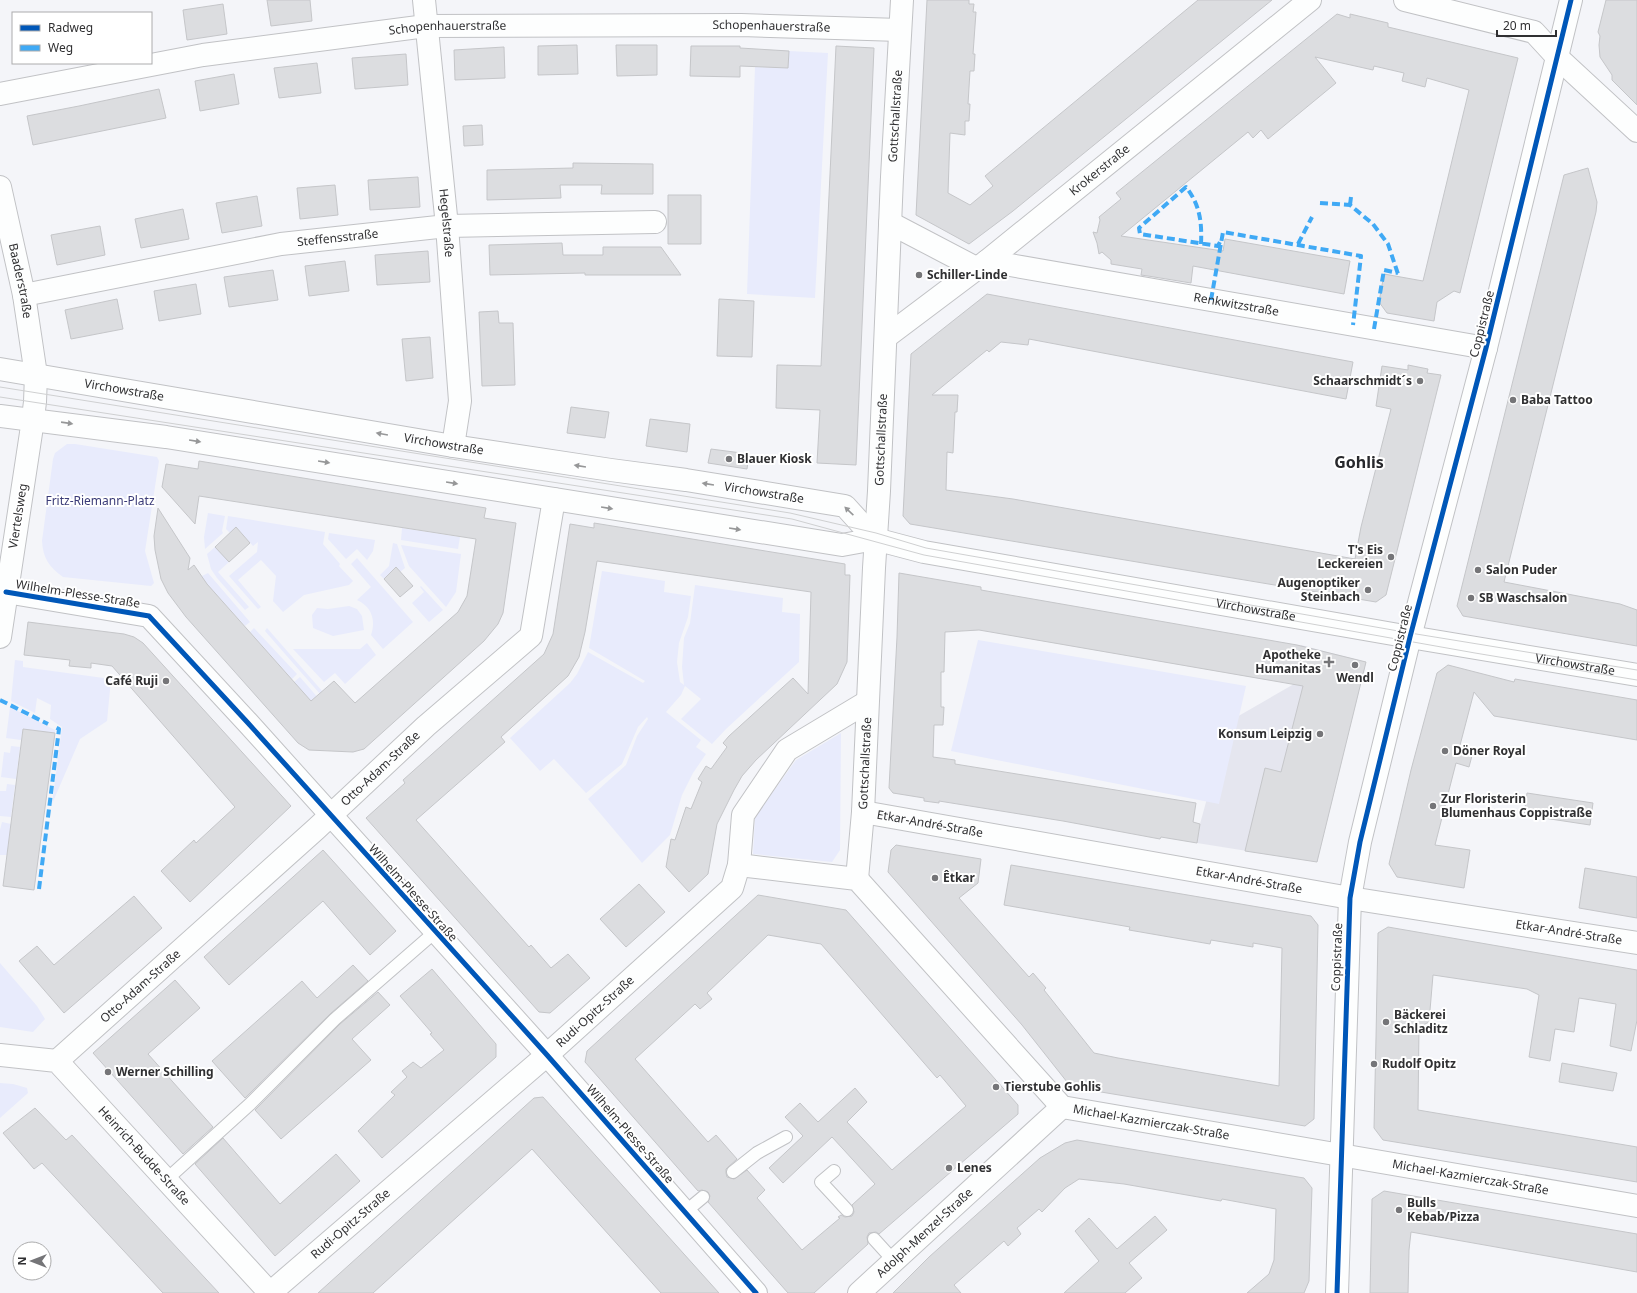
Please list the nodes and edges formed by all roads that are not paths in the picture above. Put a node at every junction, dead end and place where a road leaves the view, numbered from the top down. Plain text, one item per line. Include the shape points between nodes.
1 (424, 0) edge
2 (902, 0) edge
3 (1310, 0) edge
4 (1405, 0) edge
5 (1571, 0) edge
6 (426, 26) junction
7 (900, 30) junction
8 (1557, 57) junction
9 (0, 94) edge
10 (1637, 131) edge
11 (0, 187) edge
12 (656, 222) dead end
13 (890, 223) junction
14 (447, 226) junction
15 (982, 265) junction
16 (24, 295) junction
17 (886, 337) junction
18 (1486, 348) junction
19 (0, 369) edge
20 (36, 375) junction
21 (0, 416) edge
22 (32, 419) junction
23 (452, 446) junction
24 (554, 499) junction
25 (875, 539) junction
26 (6, 592) junction
27 (0, 637) edge
28 (1410, 637) junction
29 (1637, 675) edge
30 (867, 702) junction
31 (863, 812) junction
32 (330, 816) junction
33 (739, 865) junction
34 (857, 879) junction
35 (1350, 898) junction
36 (435, 932) junction
37 (1637, 943) edge
38 (0, 1055) edge
39 (547, 1055) junction
40 (57, 1061) junction
41 (1062, 1107) junction
42 (786, 1137) dead end
43 (1341, 1155) junction
44 (834, 1170) dead end
45 (733, 1172) dead end
46 (166, 1180) junction
47 (703, 1197) dead end
48 (1637, 1206) edge
49 (847, 1210) dead end
50 (685, 1212) junction
51 (874, 1239) dead end
52 (894, 1261) junction
53 (270, 1293) edge
54 (756, 1293) edge
55 (858, 1293) edge
56 (1337, 1293) edge

1 - 6 street, Hegelstraße
2 - 7 street, Gottschallstraße
3 - 15 street, Krokerstraße
4 - 8 street via 1534,32
5 - 8 street, Coppistraße
6 - 7 street, Schopenhauerstraße via 741,25
6 - 9 street, Schopenhauerstraße via 203,55
6 - 14 street, Hegelstraße
7 - 13 street, Gottschallstraße
8 - 10 street
8 - 18 street, Coppistraße
11 - 16 street, Baaderstraße
12 - 14 street, Steffensstraße
13 - 15 street, Renkwitzstraße
13 - 17 street, Gottschallstraße
14 - 16 street, Steffensstraße via 281,244
14 - 23 street, Hegelstraße via 460,401
15 - 17 street, Krokerstraße
15 - 18 street, Renkwitzstraße
16 - 20 street, Baaderstraße
17 - 25 street, Gottschallstraße
18 - 28 street, Coppistraße
19 - 20 street, Virchowstraße
20 - 22 street, Baaderstraße
23 -> 20 street, Virchowstraße
21 - 22 street, Virchowstraße
22 -> 24 street, Virchowstraße via 166,437
22 - 26 street, Viertelsweg
25 -> 23 street, Virchowstraße via 845,506
24 -> 25 street, Virchowstraße via 842,545
24 - 32 street, Otto-Adam-Straße via 531,636 426,726
25 - 28 street, Virchowstraße via 924,552
25 - 30 street, Gottschallstraße
26 - 27 street, Viertelsweg
26 - 32 street, Wilhelm-Plesse-Straße via 148,616
28 - 29 street, Virchowstraße
28 - 35 street, Coppistraße via 1360,842
30 - 31 street, Gottschallstraße
30 - 33 street, Rudi-Opitz-Straße via 787,750 743,815
31 - 34 street, Gottschallstraße
31 - 35 street, Etkar-André-Straße
32 - 36 street, Wilhelm-Plesse-Straße
32 - 40 street, Otto-Adam-Straße
33 - 34 street
33 - 39 street, Rudi-Opitz-Straße via 732,888
34 - 41 street, Michael-Kazmierczak-Straße
35 - 37 street, Etkar-André-Straße
35 - 43 street, Coppistraße
36 - 39 street, Wilhelm-Plesse-Straße
36 - 46 lane via 335,1019 250,1104
38 - 40 street
39 - 50 street, Wilhelm-Plesse-Straße
39 - 53 street, Rudi-Opitz-Straße
40 - 46 street, Heinrich-Budde-Straße
41 - 43 street, Michael-Kazmierczak-Straße
41 - 52 street, Adolph-Menzel-Straße
42 - 45 lane via 757,1153
43 - 48 street, Michael-Kazmierczak-Straße
43 - 56 street, Coppistraße
44 - 49 lane via 821,1182
46 - 53 street, Heinrich-Budde-Straße
47 - 50 lane
50 - 54 street, Wilhelm-Plesse-Straße
51 - 52 lane
52 - 55 street, Adolph-Menzel-Straße

